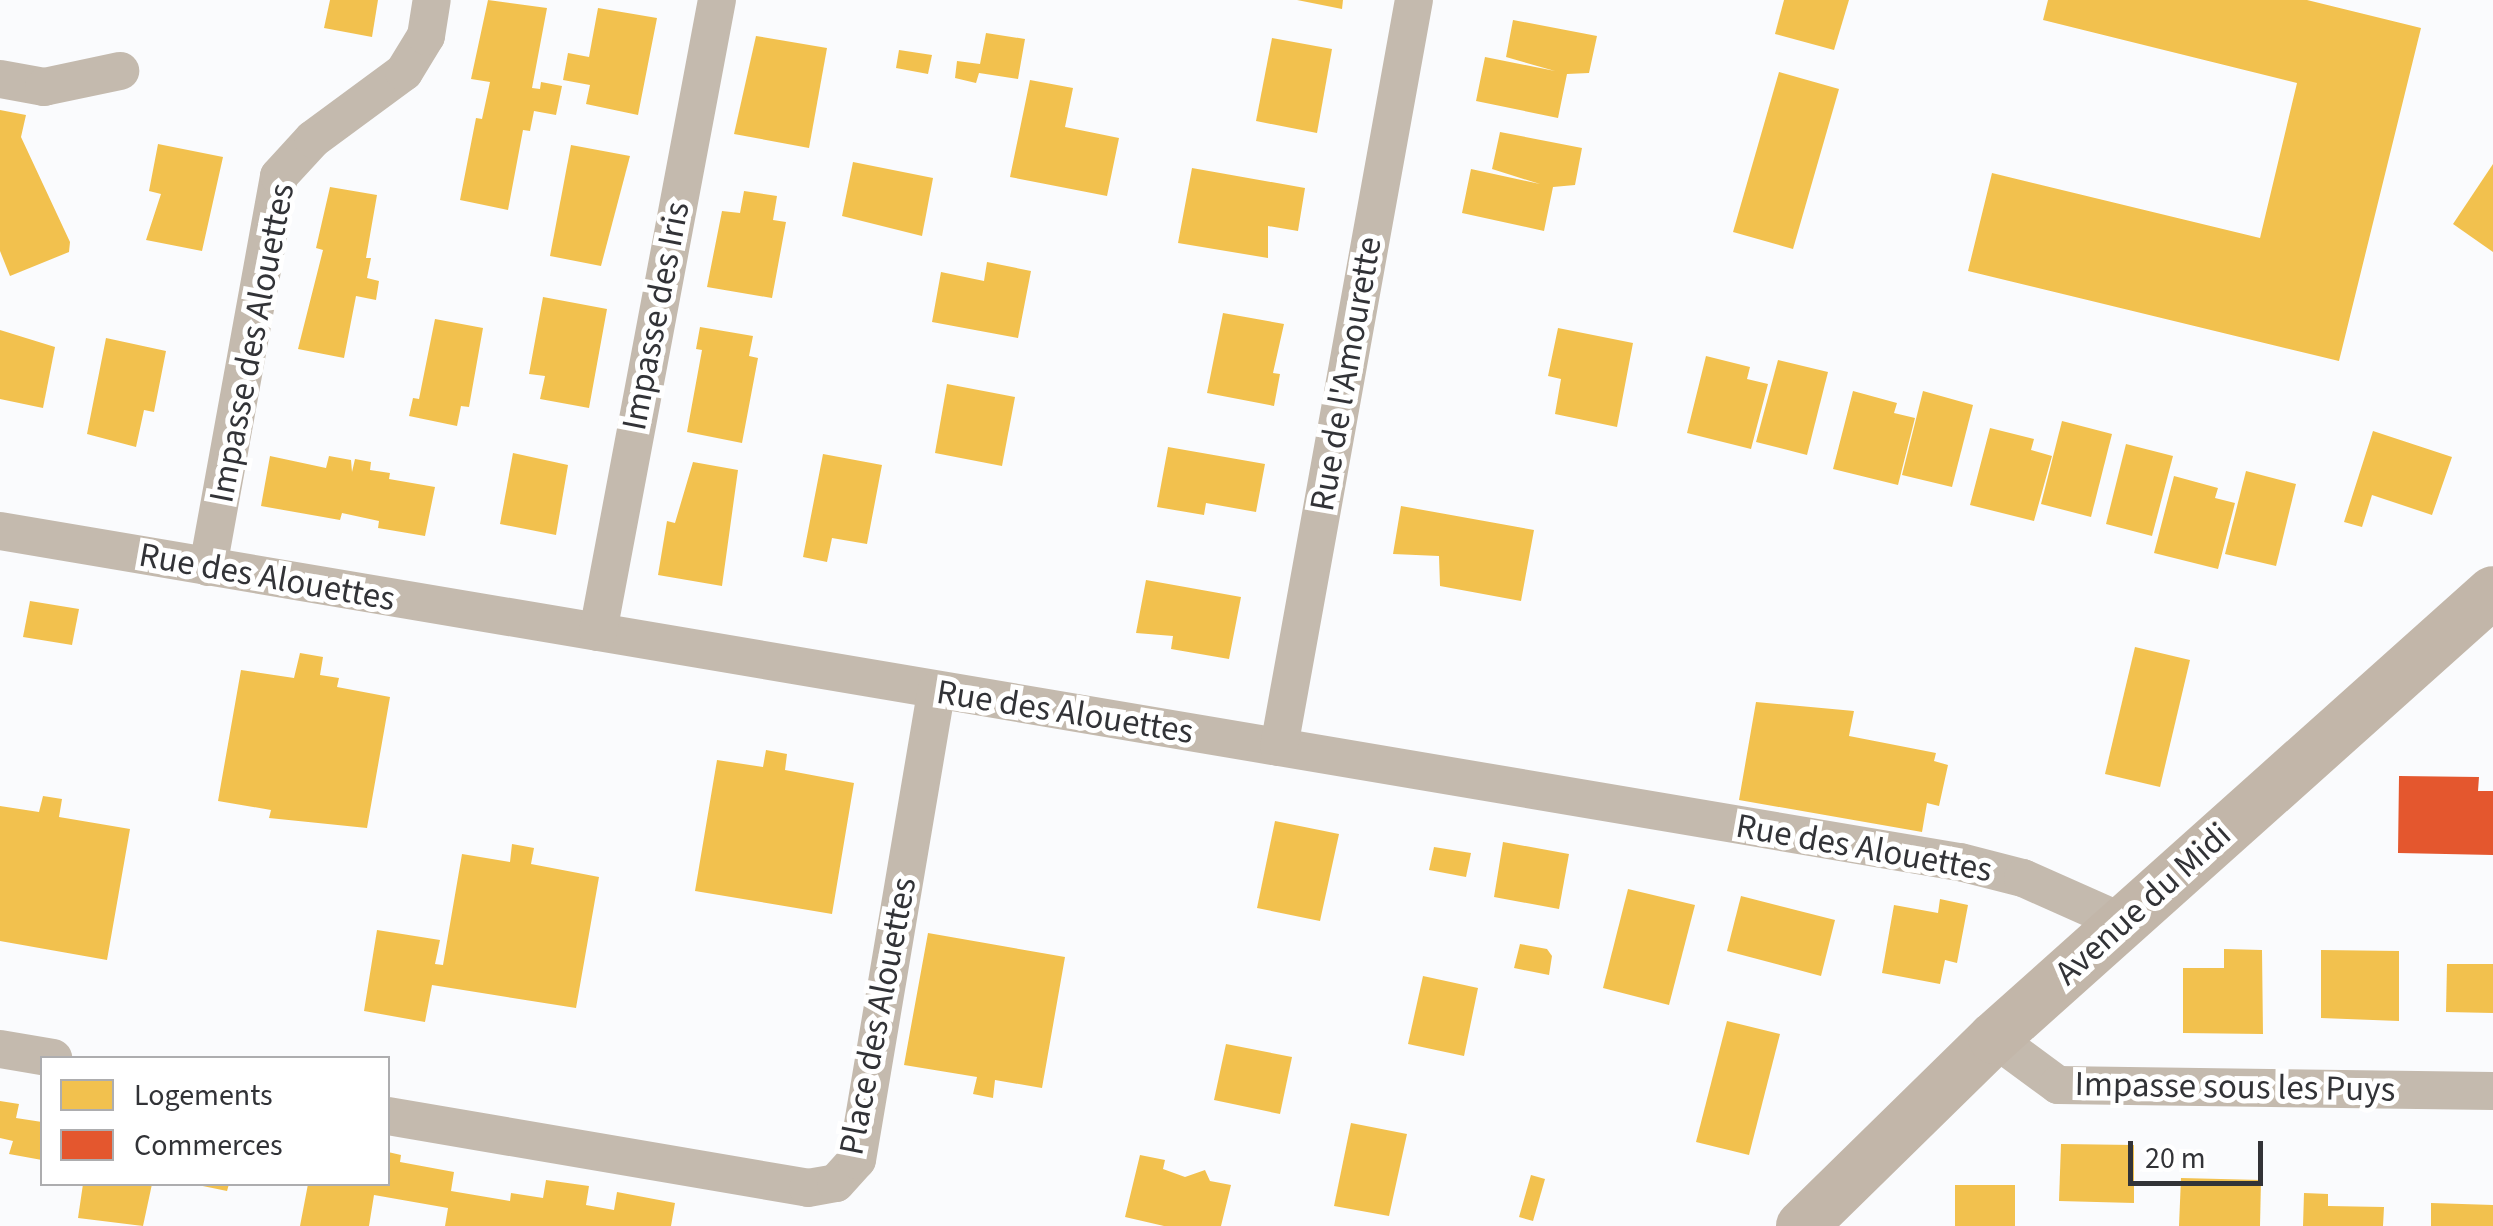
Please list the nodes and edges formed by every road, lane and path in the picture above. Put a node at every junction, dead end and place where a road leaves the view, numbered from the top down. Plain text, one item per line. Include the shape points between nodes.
1 (432, 0) edge
2 (717, 0) edge
3 (1414, 0) edge
4 (120, 71) dead end
5 (0, 79) edge
6 (0, 531) edge
7 (208, 567) junction
8 (2493, 592) edge
9 (598, 632) junction
10 (936, 692) junction
11 (1279, 748) junction
12 (2122, 922) junction
13 (1994, 1038) junction
14 (0, 1050) edge
15 (40, 1056) edge
16 (2493, 1091) edge
17 (390, 1116) edge
18 (1802, 1226) edge

1 - 7 street, Impasse des Alouettes via 426,36 404,72 313,139 279,176
2 - 9 street, Impasse des Iris
3 - 11 street, Rue de l'Amourette
4 - 5 street via 44,87
6 - 7 street, Rue des Alouettes
7 - 9 street, Rue des Alouettes
8 - 12 street, Avenue du Midi
9 - 10 street, Rue des Alouettes
10 - 11 street, Rue des Alouettes
10 - 17 street, Place des Alouettes via 857,1160 836,1183 808,1188
11 - 12 street, Rue des Alouettes via 1960,862 2024,878
12 - 13 street, Avenue du Midi
13 - 16 street, Impasse sous les Puys via 2058,1085
13 - 18 street, Avenue du Midi
14 - 15 street

